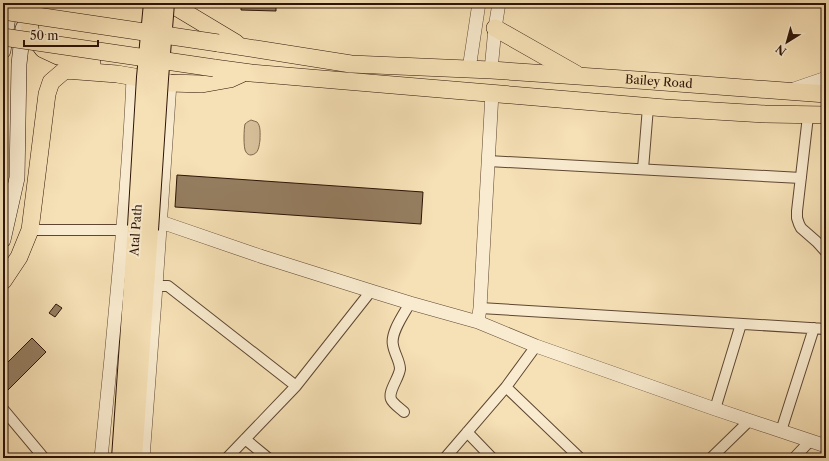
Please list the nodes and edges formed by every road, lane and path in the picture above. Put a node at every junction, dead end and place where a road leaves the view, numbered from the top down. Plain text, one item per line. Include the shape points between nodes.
1 (10, 3) edge
2 (25, 3) edge
3 (32, 3) edge
4 (152, 3) edge
5 (479, 3) edge
6 (499, 3) edge
7 (171, 4) edge
8 (3, 11) edge
9 (495, 28) junction
10 (3, 37) edge
11 (241, 47) junction
12 (3, 51) edge
13 (469, 70) junction
14 (491, 70) junction
15 (239, 71) junction
16 (580, 76) junction
17 (133, 77) junction
18 (826, 78) edge
19 (637, 80) junction
20 (170, 82) junction
21 (789, 90) junction
22 (492, 93) junction
23 (826, 94) edge
24 (656, 108) junction
25 (132, 113) junction
26 (168, 114) junction
27 (826, 115) edge
28 (808, 116) junction
29 (488, 161) junction
30 (643, 169) junction
31 (801, 178) junction
32 (142, 227) junction
33 (30, 230) junction
34 (3, 239) edge
35 (826, 252) edge
36 (3, 281) edge
37 (156, 286) junction
38 (371, 291) junction
39 (410, 303) junction
40 (480, 308) junction
41 (478, 322) junction
42 (741, 324) junction
43 (814, 328) junction
44 (826, 328) edge
45 (536, 346) junction
46 (296, 386) junction
47 (506, 387) junction
48 (715, 409) junction
49 (4, 412) edge
50 (404, 412) dead end
51 (749, 421) junction
52 (781, 431) junction
53 (467, 432) junction
54 (245, 439) junction
55 (810, 441) junction
56 (826, 446) edge
57 (44, 458) edge
58 (101, 458) edge
59 (120, 458) edge
60 (134, 458) edge
61 (143, 458) edge
62 (227, 458) edge
63 (268, 458) edge
64 (445, 458) edge
65 (492, 458) edge
66 (580, 458) edge
67 (711, 458) edge
68 (794, 458) edge

1 - 12 main road
2 - 34 main road via 19,64 17,178
3 - 15 highway via 29,24 31,33 43,49 58,56 176,75 212,77
4 - 32 main road, Atal Path, bridge via 145,77
5 - 13 street
6 - 9 street
7 - 11 highway
7 - 32 main road, Atal Path, bridge
8 - 11 highway, Bailey Road, bridge
9 - 14 street
9 - 16 highway
10 - 15 highway, bridge
11 - 13 highway, Bailey Road via 351,64
13 - 14 highway, Bailey Road
14 - 16 highway, Bailey Road
15 - 20 highway via 230,79 202,84
15 - 22 highway
16 - 19 highway, Bailey Road
17 - 20 highway
17 - 25 street
17 - 33 highway via 65,70 51,82 47,94
18 - 21 street
19 - 21 highway, Bailey Road
19 - 24 highway via 657,89 686,93 688,98 681,105
20 - 26 street
21 - 23 highway, Bailey Road
22 - 24 highway
22 - 29 street
24 - 28 highway
24 - 30 street
25 - 26 street
25 - 32 street
26 - 32 street
27 - 28 highway
28 - 31 street
29 - 30 street
29 - 40 street
30 - 31 street
31 - 35 street via 797,210 799,224
32 - 33 street
32 - 37 street
32 - 38 street via 260,256
32 - 58 street via 111,365
32 - 59 main road, Atal Path
32 - 60 main road, Atal Path
33 - 36 highway via 18,257
37 - 46 street via 168,286
37 - 61 street
38 - 39 street
38 - 46 street
39 - 41 street
39 - 50 street via 392,340 400,370 391,398
40 - 41 street
40 - 42 street
41 - 45 street
42 - 43 street
42 - 48 street
43 - 44 street
43 - 52 street
45 - 47 street
45 - 48 street
46 - 54 street
47 - 53 street
47 - 66 street
48 - 51 street
49 - 57 street
51 - 52 street
51 - 67 street
52 - 55 street
53 - 64 street
53 - 65 street
54 - 62 street
54 - 63 street
55 - 56 street
55 - 68 street

